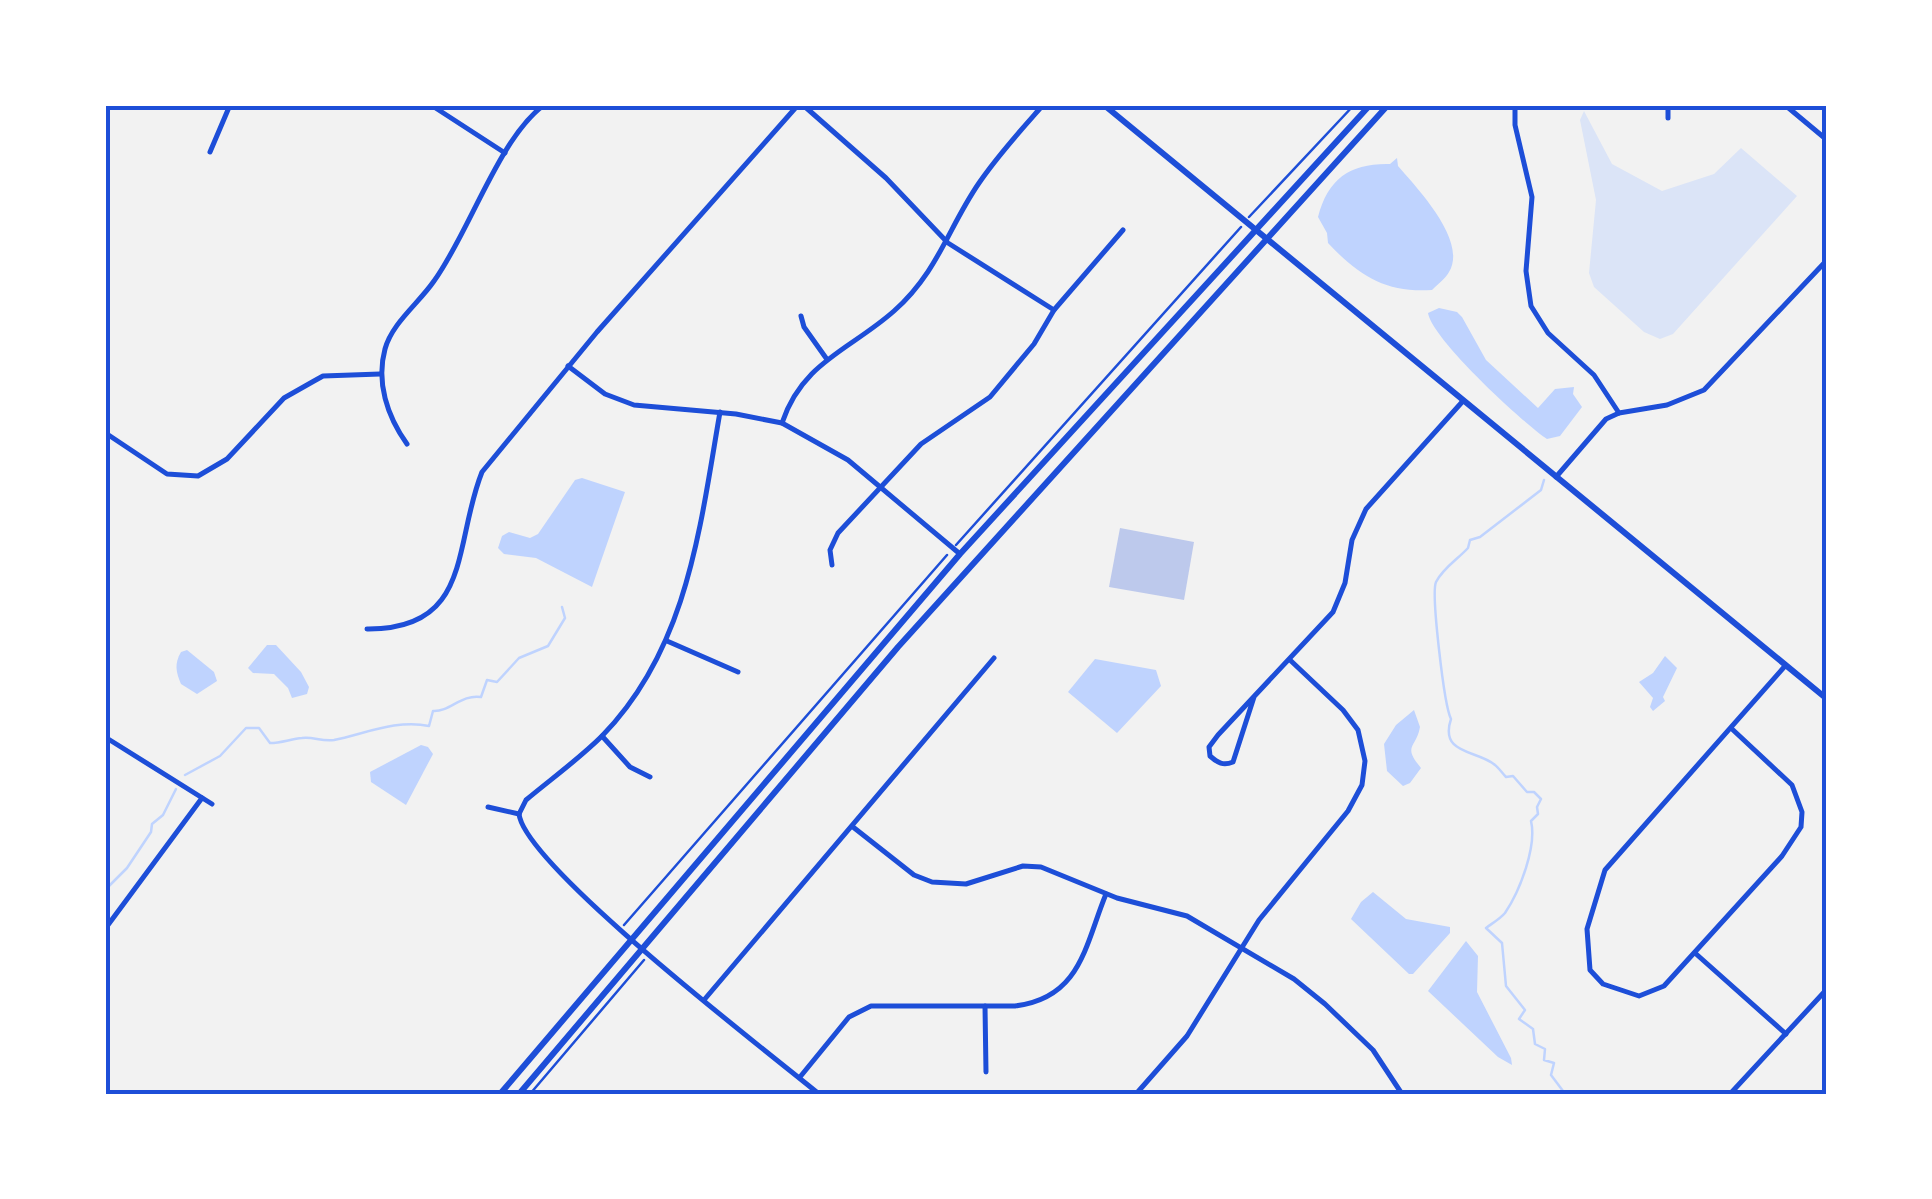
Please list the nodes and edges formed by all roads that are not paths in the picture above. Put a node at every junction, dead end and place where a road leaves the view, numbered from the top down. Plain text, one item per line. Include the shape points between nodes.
1 (230, 105) edge
2 (431, 105) edge
3 (544, 105) edge
4 (801, 105) edge
5 (1044, 105) edge
6 (1104, 105) edge
7 (1370, 105) edge
8 (1388, 105) edge
9 (1515, 105) edge
10 (1668, 105) edge
11 (1784, 105) edge
12 (1668, 118) dead end
13 (1827, 140) edge
14 (210, 152) dead end
15 (506, 153) junction
16 (1257, 228) junction
17 (1122, 230) dead end
18 (1268, 238) junction
19 (948, 242) junction
20 (1827, 260) edge
21 (1054, 310) junction
22 (801, 316) dead end
23 (826, 358) junction
24 (568, 366) junction
25 (380, 374) junction
26 (1464, 401) junction
27 (720, 412) junction
28 (1619, 413) junction
29 (782, 423) junction
30 (107, 434) edge
31 (406, 444) dead end
32 (1556, 477) junction
33 (880, 486) junction
34 (957, 550) junction
35 (832, 566) dead end
36 (367, 629) dead end
37 (667, 641) junction
38 (994, 658) dead end
39 (1290, 660) junction
40 (1786, 666) junction
41 (738, 672) dead end
42 (1254, 697) junction
43 (1827, 699) edge
44 (1732, 729) junction
45 (602, 736) junction
46 (105, 737) edge
47 (650, 777) dead end
48 (202, 798) junction
49 (212, 804) dead end
50 (488, 807) dead end
51 (520, 814) junction
52 (853, 827) junction
53 (1106, 894) junction
54 (105, 929) edge
55 (631, 940) junction
56 (1241, 947) junction
57 (645, 952) junction
58 (1695, 953) junction
59 (1827, 989) edge
60 (704, 1000) junction
61 (986, 1006) junction
62 (1786, 1034) junction
63 (986, 1072) dead end
64 (799, 1078) junction
65 (500, 1094) edge
66 (519, 1094) edge
67 (819, 1094) edge
68 (1136, 1094) edge
69 (1402, 1094) edge
70 (1730, 1094) edge

1 - 14 street
2 - 15 street
3 - 15 street
4 - 19 street
4 - 24 street
5 - 19 street via 977,186
6 - 16 street
7 - 16 street
8 - 18 street
9 - 28 street via 1531,181 1531,306
10 - 12 street
11 - 13 street
15 - 25 street via 459,244 386,345
16 - 18 street
16 - 34 street
17 - 21 street
18 - 26 street
18 - 57 street via 898,647
19 - 21 street
19 - 23 street via 890,314
20 - 28 street via 1704,390
21 - 33 street via 990,397 921,444
22 - 23 street
23 - 29 street via 791,397
24 - 27 street via 605,394 634,405
24 - 36 street via 482,472 460,562 436,610 403,626
25 - 30 street via 323,376 284,398 227,459 198,476 167,474
25 - 31 street via 388,410
26 - 32 street
26 - 39 street via 1366,509 1333,612
27 - 29 street
27 - 37 street via 695,558
28 - 32 street via 1597,428
29 - 33 street
32 - 40 street
33 - 34 street
33 - 35 street via 838,534
34 - 55 street
37 - 41 street
37 - 45 street
38 - 52 street
39 - 42 street
39 - 56 street via 1358,730 1364,772 1348,811
40 - 43 street
40 - 44 street
42 - 42 street via 1209,747 1218,763 1233,762
44 - 58 street via 1792,785 1801,828
44 - 58 street via 1605,870 1587,929 1590,970 1603,984 1639,996 1664,986
45 - 47 street
45 - 51 street via 526,800
46 - 48 street
48 - 49 street
48 - 54 street
50 - 51 street
51 - 55 street via 540,849
52 - 53 street via 932,882 966,884 1023,866 1060,873
52 - 60 street
53 - 56 street via 1186,916
53 - 61 street via 1067,982 1034,1004
55 - 57 street
55 - 65 street
56 - 68 street via 1187,1036
56 - 69 street via 1294,979 1350,1026
57 - 60 street
57 - 66 street
58 - 62 street
59 - 62 street
60 - 64 street
61 - 63 street
61 - 64 street via 861,1010
62 - 70 street
64 - 67 street

